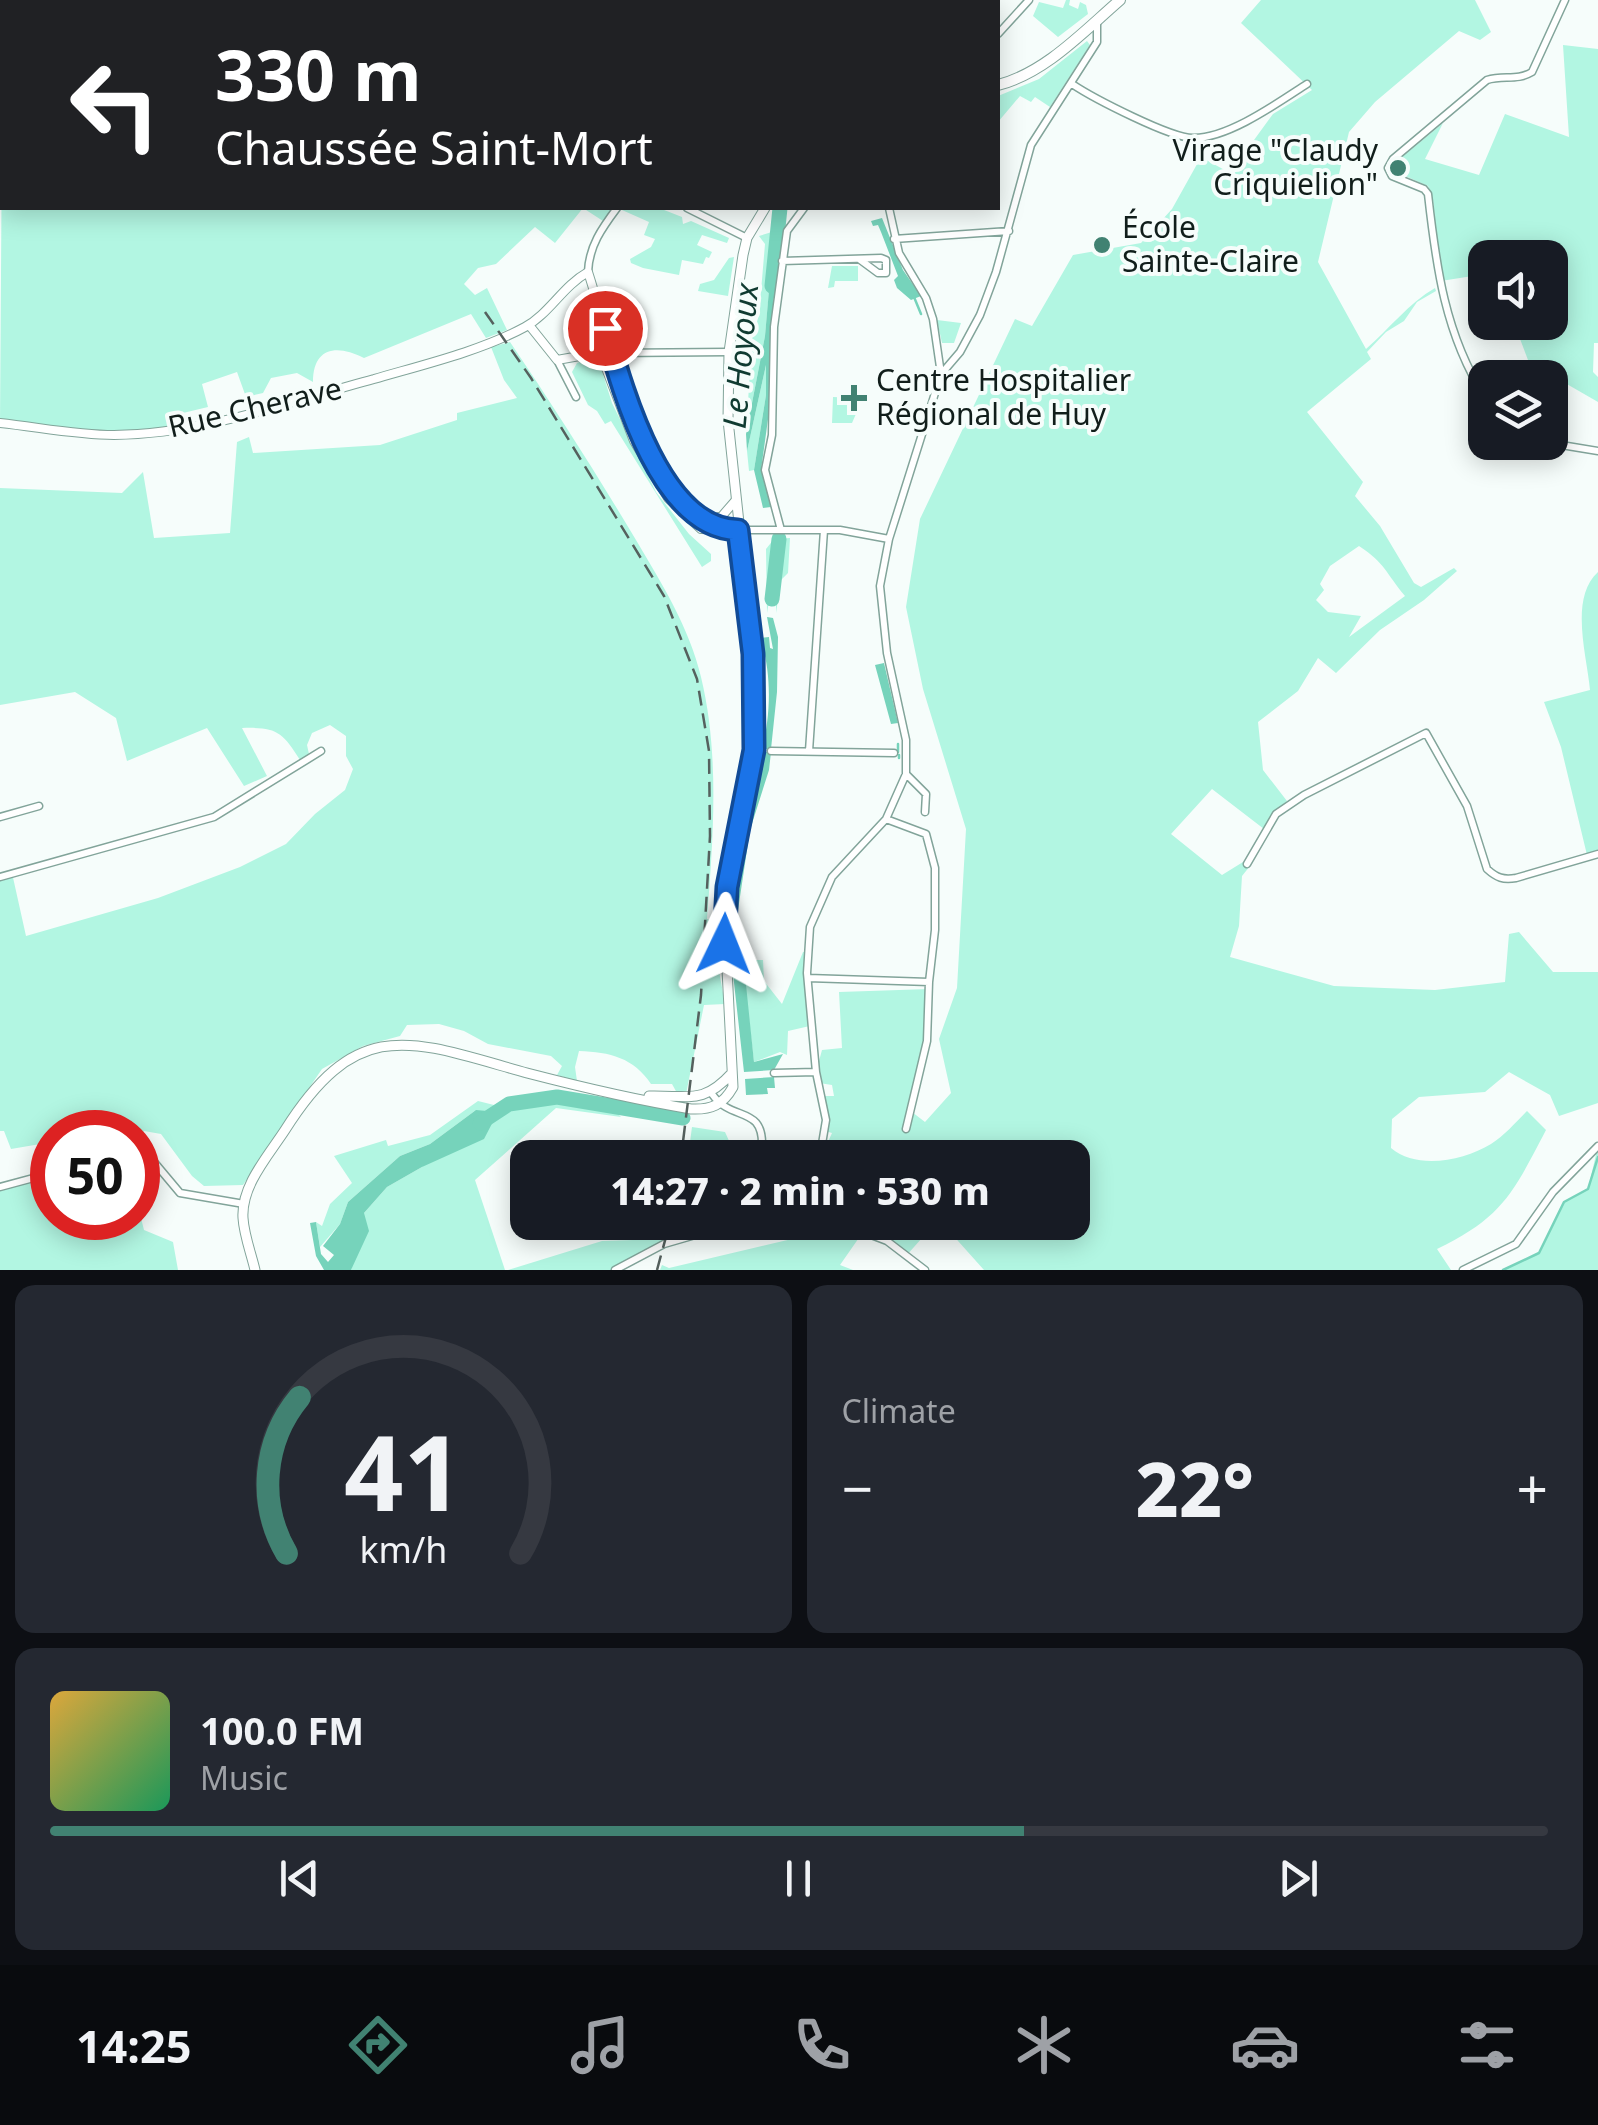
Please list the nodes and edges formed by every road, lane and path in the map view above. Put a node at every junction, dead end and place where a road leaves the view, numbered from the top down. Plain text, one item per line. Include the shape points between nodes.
1 (1029, 0) edge
2 (1120, 0) edge
3 (1566, 0) edge
4 (1097, 20) junction
5 (1000, 32) edge
6 (1000, 83) edge
7 (1072, 84) junction
8 (1307, 84) dead end
9 (616, 210) edge
10 (692, 210) edge
11 (765, 210) edge
12 (803, 210) edge
13 (889, 210) edge
14 (1009, 231) junction
15 (747, 238) junction
16 (894, 238) junction
17 (860, 259) dead end
18 (782, 260) junction
19 (588, 272) junction
20 (530, 325) junction
21 (729, 352) junction
22 (612, 353) junction
23 (558, 360) junction
24 (1468, 360) edge
25 (941, 374) junction
26 (576, 397) dead end
27 (0, 423) edge
28 (1568, 446) edge
29 (1598, 450) edge
30 (735, 500) junction
31 (705, 521) junction
32 (723, 530) junction
33 (738, 530) junction
34 (781, 530) junction
35 (824, 530) junction
36 (889, 540) junction
37 (322, 750) dead end
38 (771, 751) dead end
39 (809, 751) junction
40 (894, 754) dead end
41 (906, 774) junction
42 (39, 806) dead end
43 (925, 812) dead end
44 (0, 817) edge
45 (886, 819) junction
46 (1598, 854) edge
47 (1246, 864) dead end
48 (0, 876) edge
49 (808, 978) junction
50 (929, 982) junction
51 (732, 1072) junction
52 (816, 1072) junction
53 (774, 1073) dead end
54 (745, 1075) dead end
55 (712, 1094) junction
56 (632, 1096) junction
57 (719, 1104) junction
58 (906, 1129) dead end
59 (762, 1140) edge
60 (823, 1140) edge
61 (1598, 1146) edge
62 (160, 1169) edge
63 (30, 1179) edge
64 (0, 1188) edge
65 (244, 1204) junction
66 (679, 1240) edge
67 (885, 1240) edge
68 (255, 1270) edge
69 (615, 1270) edge
70 (925, 1270) edge
71 (1463, 1270) edge

1 - 5 street
2 - 4 main road
3 - 24 street via 1532,72 1522,79 1487,80 1388,168 1428,194 1445,310
4 - 6 main road via 1026,75
4 - 7 street via 1097,42
7 - 8 street via 1192,139 1250,118
7 - 14 street via 1031,144
9 - 19 street via 590,253
10 - 15 street
11 - 15 main road
12 - 18 street via 787,231
13 - 16 street
14 - 16 street
14 - 25 street via 980,315
15 - 21 main road
16 - 25 street via 926,298
17 - 18 street
18 - 34 street via 765,470
19 - 20 street
19 - 22 street
20 - 23 street
20 - 27 street, Rue Cherave via 419,367 230,420 115,434
21 - 22 street
21 - 30 main road
22 - 31 street via 652,458
23 - 26 street
23 - 32 street via 585,353 601,359 657,484 692,524
25 - 36 street
28 - 29 street
30 - 31 street via 722,516
30 - 33 main road
31 - 32 street
32 - 33 street
33 - 34 street
33 - 51 main road via 753,654 754,750 724,910
34 - 35 street
35 - 36 street
35 - 39 street
36 - 41 street via 880,612 906,740
37 - 48 street via 214,817
38 - 39 street
39 - 40 street
41 - 43 street via 926,794
41 - 45 street
42 - 44 street
45 - 49 street via 821,898 810,926
45 - 50 street via 926,834 933,851 936,930
46 - 47 street via 1516,878 1494,876 1467,806 1426,733 1276,814
49 - 50 street
49 - 52 street
50 - 58 street via 927,1041
51 - 54 street
51 - 55 main road
51 - 57 main road via 732,1087
52 - 53 street
52 - 60 street via 826,1120
55 - 56 main road
55 - 57 street
56 - 57 main road via 691,1109
56 - 65 main road via 436,1048 388,1045 344,1062 305,1098
57 - 59 street via 751,1116
61 - 71 street via 1516,1244
62 - 65 street via 180,1193
63 - 64 street
65 - 68 main road
66 - 69 street
67 - 70 street

